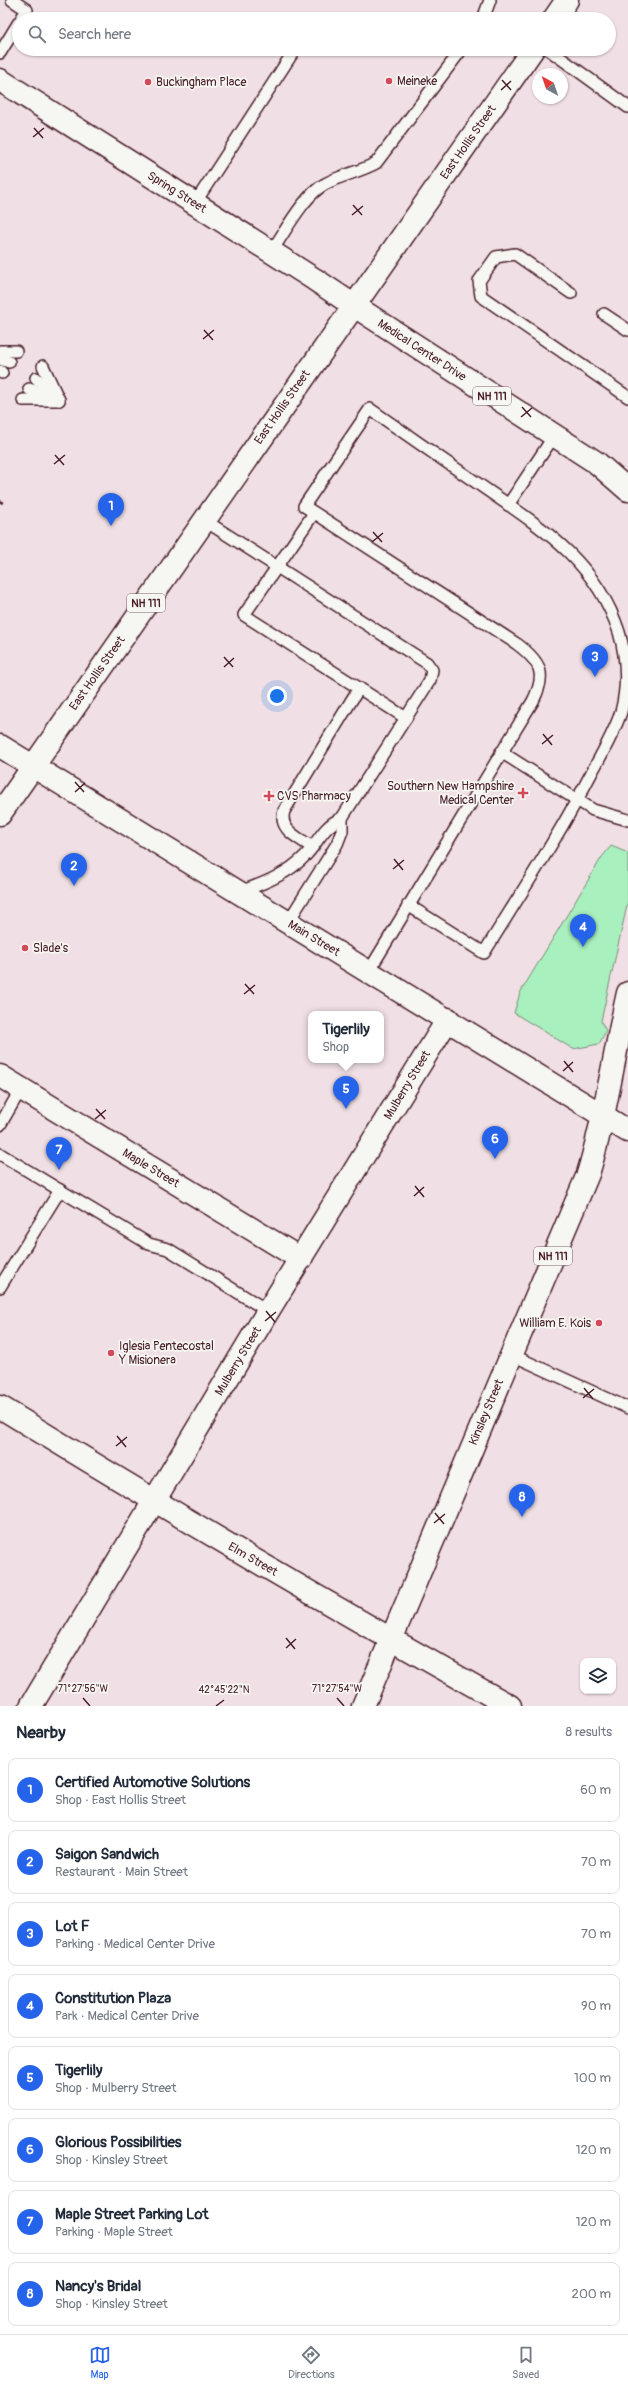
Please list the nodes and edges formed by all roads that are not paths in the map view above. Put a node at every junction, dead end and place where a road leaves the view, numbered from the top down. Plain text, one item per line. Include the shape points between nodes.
1 (12, 0) edge
2 (490, 0) edge
3 (567, 0) edge
4 (26, 12) edge
5 (486, 12) edge
6 (559, 12) edge
7 (12, 33) edge
8 (0, 53) edge
9 (291, 56) edge
10 (457, 56) edge
11 (528, 56) edge
12 (558, 56) edge
13 (0, 80) edge
14 (628, 107) edge
15 (195, 203) junction
16 (271, 252) junction
17 (571, 293) dead end
18 (353, 305) junction
19 (604, 314) dead end
20 (628, 330) edge
21 (16, 350) dead end
22 (0, 351) edge
23 (43, 366) dead end
24 (36, 378) dead end
25 (29, 389) dead end
26 (628, 397) edge
27 (23, 400) dead end
28 (59, 400) junction
29 (554, 436) junction
30 (628, 490) edge
31 (508, 505) junction
32 (314, 513) junction
33 (204, 520) junction
34 (276, 567) junction
35 (359, 688) junction
36 (406, 718) junction
37 (0, 746) edge
38 (501, 752) junction
39 (32, 766) junction
40 (577, 801) junction
41 (0, 814) edge
42 (342, 818) junction
43 (628, 820) edge
44 (312, 847) junction
45 (239, 892) junction
46 (408, 905) junction
47 (288, 922) junction
48 (369, 972) junction
49 (627, 1002) edge
50 (448, 1019) junction
51 (623, 1034) edge
52 (0, 1076) edge
53 (21, 1090) junction
54 (604, 1116) junction
55 (0, 1125) edge
56 (628, 1131) edge
57 (0, 1154) edge
58 (60, 1190) junction
59 (301, 1260) junction
60 (0, 1287) edge
61 (268, 1311) junction
62 (510, 1354) junction
63 (0, 1407) edge
64 (628, 1408) edge
65 (154, 1502) junction
66 (392, 1639) junction
67 (31, 1706) edge
68 (363, 1706) edge
69 (510, 1706) edge

1 - 4 lane via 27,10
2 - 5 lane
3 - 6 main road
7 - 8 lane
9 - 15 lane
10 - 16 lane via 376,163 323,185 310,196
11 - 18 main road, East Hollis Street / NH 111
12 - 14 lane
13 - 15 main road, Spring Street
15 - 16 main road, Spring Street
16 - 18 main road, Spring Street
17 - 26 lane via 514,254 496,257 479,281 481,296
18 - 29 main road, Medical Center Drive / NH 111
18 - 33 main road, East Hollis Street / NH 111
19 - 20 lane
21 - 22 lane
23 - 28 lane
24 - 28 lane
25 - 28 lane
27 - 28 lane
29 - 30 main road, Medical Center Drive / NH 111 via 597,463
29 - 31 lane
31 - 32 lane via 370,410 304,506
31 - 40 lane via 553,538 585,568 610,607 623,647 627,667 621,710 613,733
32 - 34 lane
32 - 38 lane via 517,644 534,659 541,672 540,686
33 - 34 lane
33 - 39 main road, East Hollis Street / NH 111
34 - 35 lane via 244,615
34 - 36 lane via 430,666 432,676
35 - 36 lane
35 - 44 lane via 284,811 283,821 288,831
36 - 42 lane
37 - 39 main road, Main Street
38 - 40 lane
38 - 46 lane
39 - 41 main road, NH 111
39 - 45 main road, Main Street
40 - 43 lane via 604,814
40 - 46 lane via 484,953
42 - 44 lane via 326,827
42 - 47 lane via 342,831 337,844
44 - 45 lane via 288,870
45 - 47 main road, Main Street
46 - 48 lane
47 - 48 main road, Main Street
48 - 50 main road, Main Street
49 - 51 main road, NH 111
50 - 54 main road, Main Street
50 - 59 main road, Mulberry Street
51 - 54 main road, NH 111
52 - 53 main road, Maple Street
53 - 55 lane
53 - 59 main road, Maple Street
54 - 56 main road, Main Street
54 - 62 main road, Kinsley Street / NH 111 via 588,1174
57 - 58 lane
58 - 60 lane
58 - 61 lane via 149,1244 168,1249
59 - 61 main road, Mulberry Street
61 - 65 main road, Mulberry Street
62 - 64 lane
62 - 66 main road, Kinsley Street / NH 111
63 - 65 main road, Elm Street
65 - 66 main road, Elm Street
65 - 67 main road, Mulberry Street
66 - 68 main road, Kinsley Street / NH 111
66 - 69 main road, Elm Street

